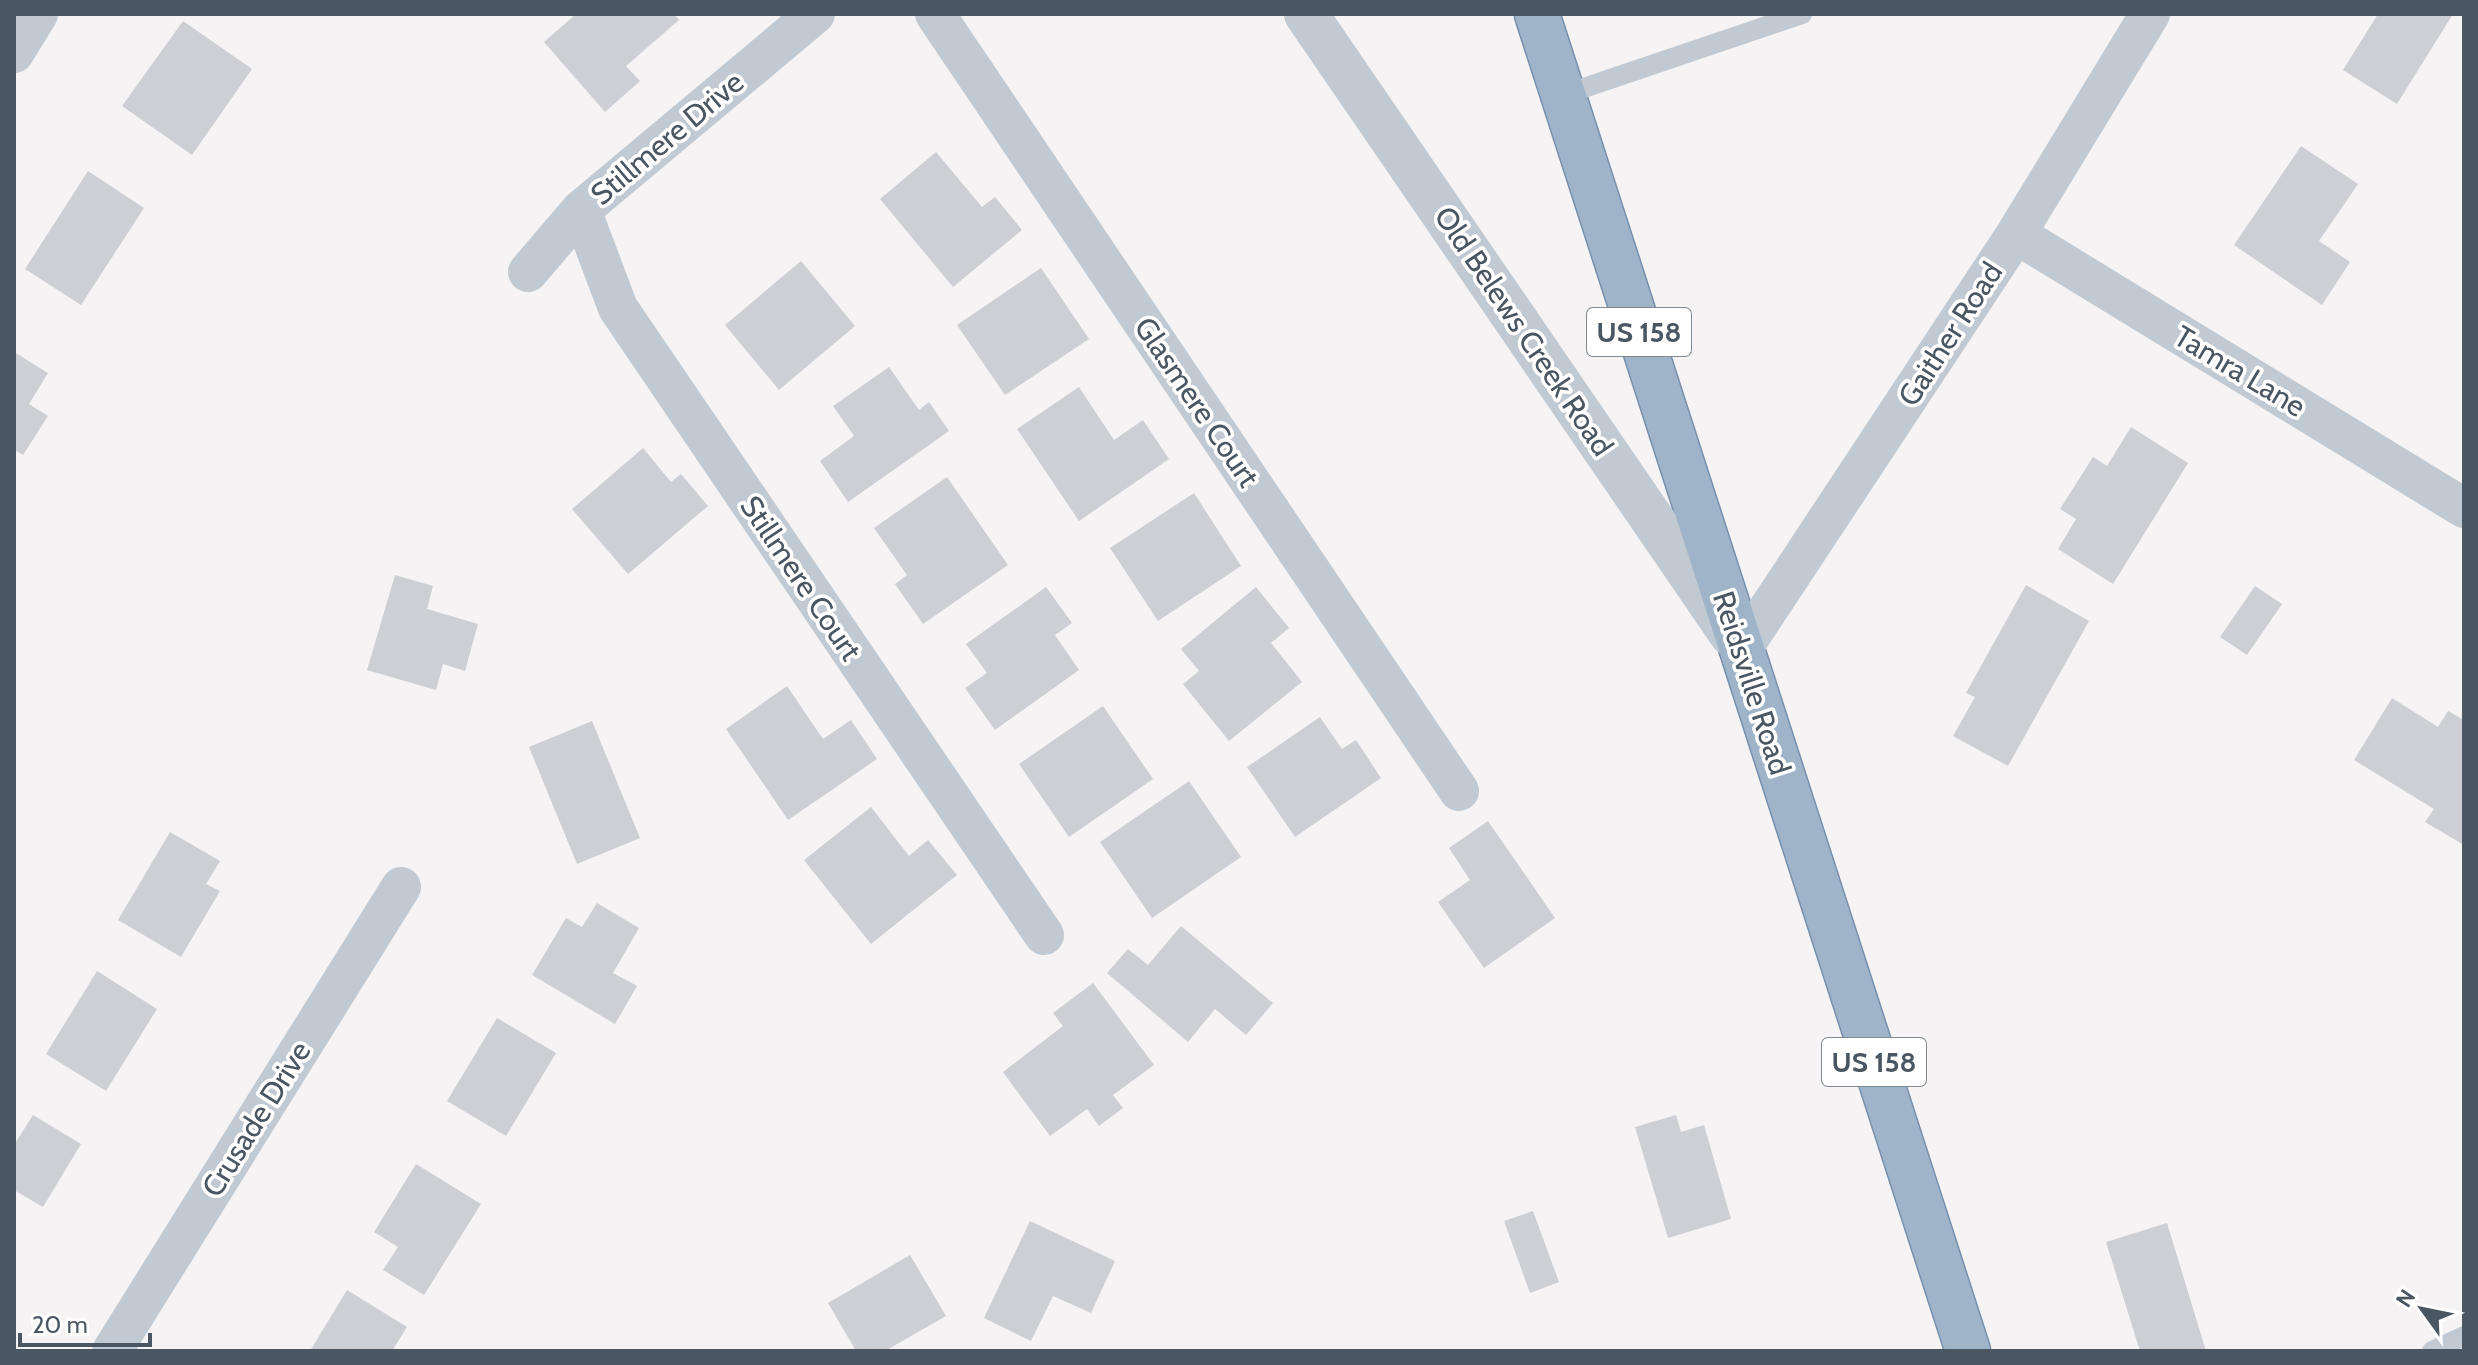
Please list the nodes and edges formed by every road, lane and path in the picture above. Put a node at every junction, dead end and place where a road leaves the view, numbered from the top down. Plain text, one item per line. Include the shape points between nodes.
1 (38, 14) edge
2 (815, 14) edge
3 (935, 14) edge
4 (1306, 14) edge
5 (1537, 14) edge
6 (1802, 14) edge
7 (2150, 14) edge
8 (14, 53) edge
9 (1563, 95) junction
10 (581, 210) junction
11 (2016, 234) junction
12 (528, 272) dead end
13 (2464, 508) edge
14 (1742, 649) junction
15 (1459, 791) dead end
16 (401, 887) dead end
17 (1044, 935) dead end
18 (2464, 1336) edge
19 (112, 1351) edge
20 (1968, 1351) edge
21 (2432, 1351) edge

1 - 8 street
2 - 10 street, Stillmere Drive
3 - 15 street, Glasmere Court
4 - 14 street, Old Belews Creek Road
5 - 9 highway, Reidsville Road / US 158
6 - 9 lane
7 - 11 street, Gaither Road
9 - 14 highway, Reidsville Road / US 158
10 - 12 street, Stillmere Drive
10 - 17 street, Stillmere Court via 618,308
11 - 13 street, Tamra Lane
11 - 14 street, Gaither Road
14 - 20 highway, Reidsville Road / US 158
16 - 19 street, Crusade Drive
18 - 21 lane

